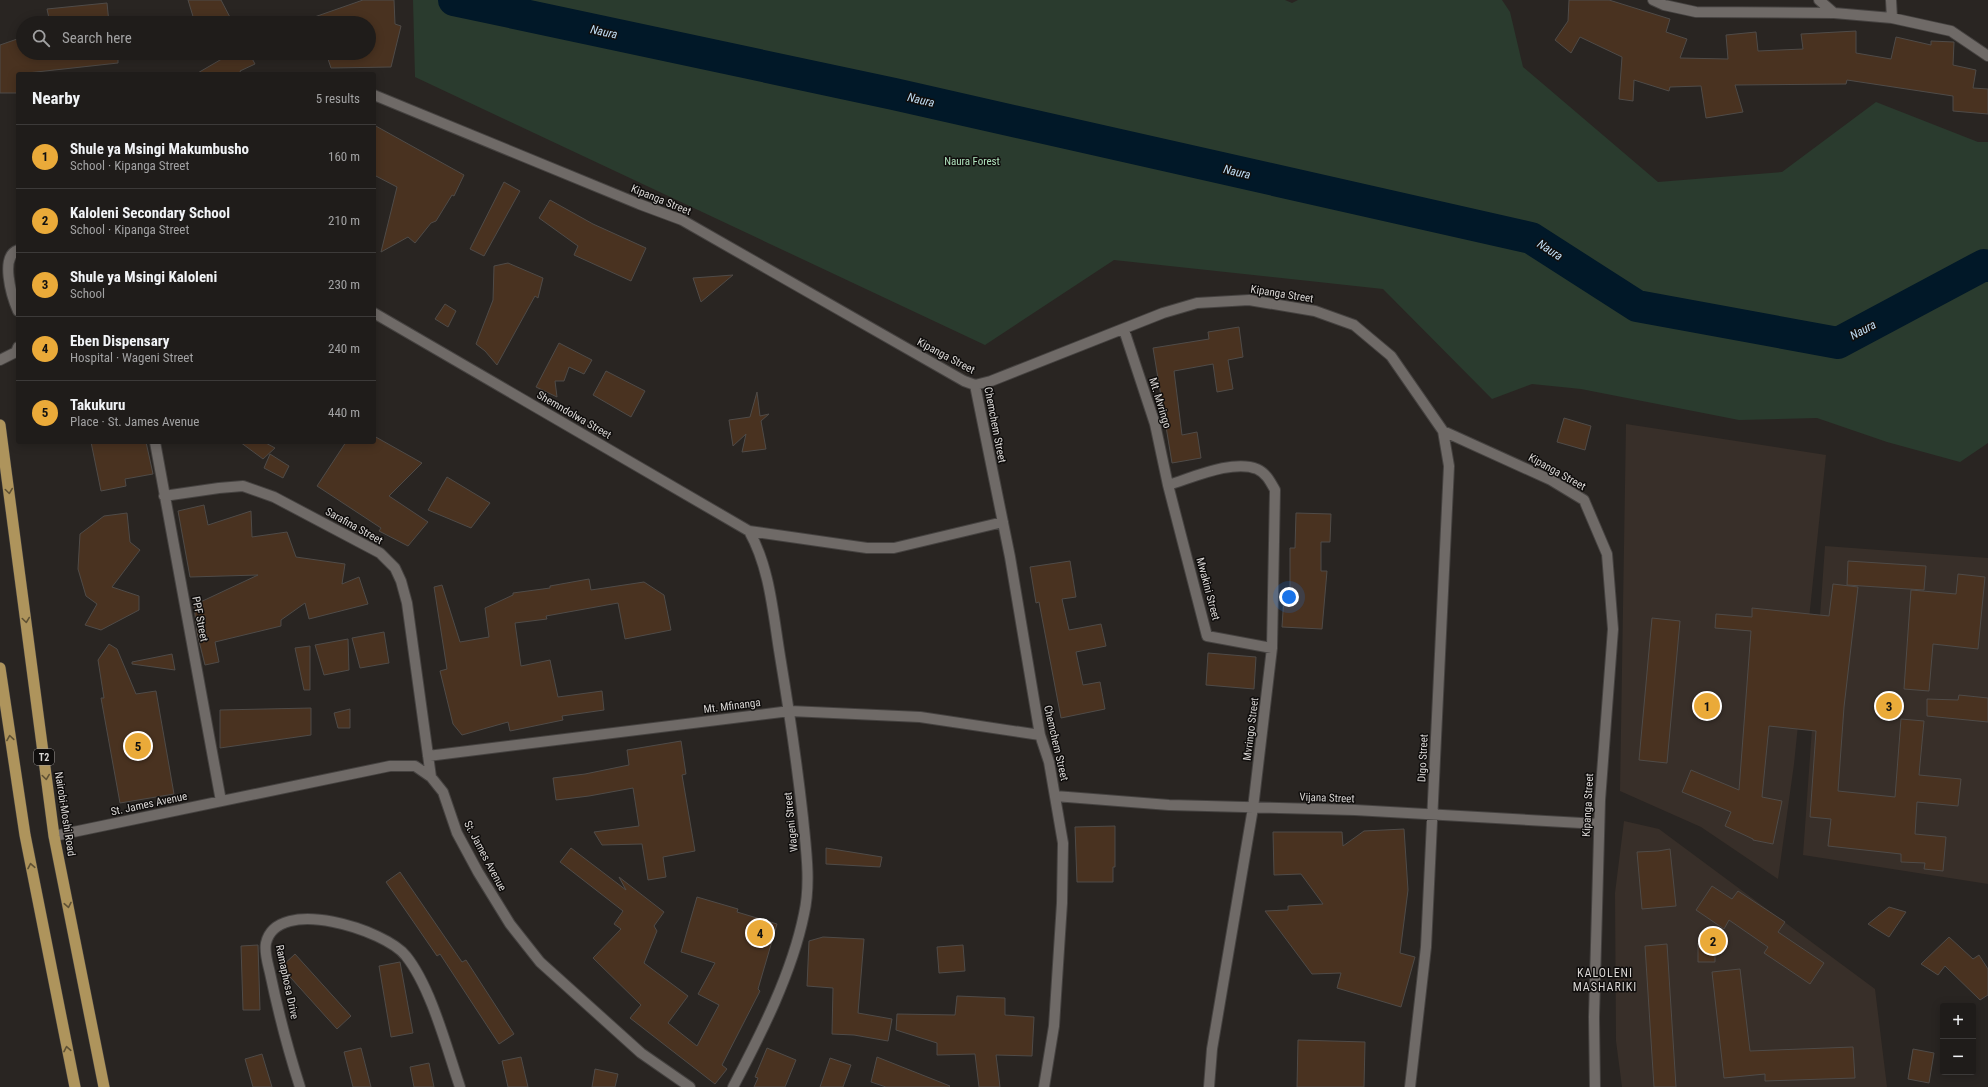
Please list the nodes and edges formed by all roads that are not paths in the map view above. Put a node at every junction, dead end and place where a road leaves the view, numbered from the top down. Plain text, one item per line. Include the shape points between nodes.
1 (1653, 0) edge
2 (1819, 0) edge
3 (1891, 0) edge
4 (1834, 14) junction
5 (1892, 18) junction
6 (1988, 56) edge
7 (376, 96) edge
8 (16, 251) edge
9 (16, 306) edge
10 (376, 314) edge
11 (1124, 330) junction
12 (16, 352) edge
13 (0, 360) edge
14 (975, 384) junction
15 (0, 425) edge
16 (1443, 431) junction
17 (155, 444) edge
18 (1168, 485) junction
19 (164, 496) junction
20 (1003, 522) junction
21 (749, 531) junction
22 (1272, 648) junction
23 (0, 668) edge
24 (790, 711) junction
25 (1040, 735) junction
26 (428, 756) junction
27 (431, 777) junction
28 (1055, 796) junction
29 (221, 801) junction
30 (1253, 808) junction
31 (1432, 814) junction
32 (1599, 824) junction
33 (54, 836) junction
34 (75, 1087) edge
35 (104, 1087) edge
36 (300, 1087) edge
37 (460, 1087) edge
38 (690, 1087) edge
39 (733, 1087) edge
40 (1044, 1087) edge
41 (1209, 1087) edge
42 (1410, 1087) edge
43 (1595, 1087) edge

1 - 4 street via 1696,12
2 - 4 street
3 - 5 street
4 - 5 street
5 - 6 street via 1951,31
7 - 14 street, Kipanga Street via 682,220 964,381
8 - 9 street via 6,256 3,265 5,279
10 - 21 street, Shemndolwa Street
11 - 14 street, Kipanga Street via 991,381
11 - 16 street, Kipanga Street via 1162,313 1197,303 1249,300 1315,311 1354,325 1391,356
11 - 18 street, Mt. Mvringo via 1155,424
12 - 13 street
14 - 20 street, Chemchem Street
15 -> 33 highway, Nairobi-Moshi Road / T2
16 - 31 street, Digo Street via 1449,466
16 - 32 street, Kipanga Street via 1551,480 1584,500 1607,554 1613,629
17 - 19 street, PPF Street
18 - 22 street, Mwakini Street via 1207,636
18 - 22 street, Mvringo Street via 1228,467 1257,469 1268,477 1274,490
19 - 26 street, Sarafina Street via 243,486 274,497 380,553 395,568 401,581
19 - 29 street, PPF Street
20 - 21 street via 894,548 867,548
20 - 25 street, Chemchem Street
21 - 24 street, Wageni Street via 765,570
22 - 30 street, Mvringo Street
34 -> 23 highway via 25,835
24 - 25 street, Mt. Mfinanga via 920,717
24 - 26 street, Mt. Mfinanga
24 - 39 street, Wageni Street via 808,864 804,914 786,974 754,1047
25 - 28 street, Chemchem Street via 1049,762
26 - 27 street, Sarafina Street
27 - 29 street, St. James Avenue via 415,766 390,766
27 - 38 street, St. James Avenue via 443,792 457,833 478,872 510,924 540,962 641,1053
28 - 30 street, Vijana Street via 1169,805
28 - 40 street, Chemchem Street via 1063,843 1062,903 1054,1026
29 - 33 street, St. James Avenue
30 - 31 street, Vijana Street
30 - 41 street, Mvringo Street via 1212,1049
31 - 32 street, Vijana Street
31 - 42 street, Digo Street via 1426,947
32 - 43 street, Kipanga Street via 1594,1017
33 -> 35 highway, Nairobi-Moshi Road / T2
36 - 37 street, Ramaphosa Drive via 273,986 266,945 268,936 278,924 314,919 336,921 357,928 405,954 424,986

